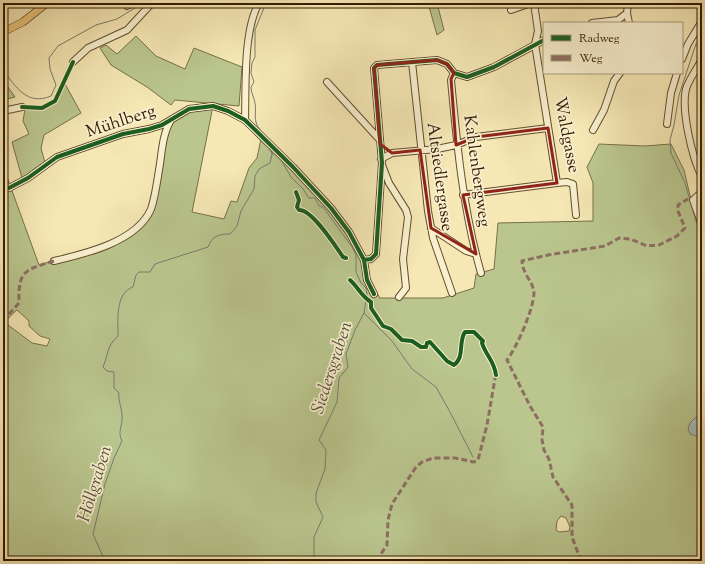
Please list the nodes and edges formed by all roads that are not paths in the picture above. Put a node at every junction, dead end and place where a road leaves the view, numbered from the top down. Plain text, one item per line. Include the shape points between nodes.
1 (47, 3) edge
2 (152, 3) edge
3 (259, 3) edge
4 (530, 3) edge
5 (534, 3) edge
6 (628, 3) edge
7 (511, 10) dead end
8 (627, 13) junction
9 (702, 21) edge
10 (601, 22) edge
11 (629, 22) edge
12 (3, 32) edge
13 (543, 40) edge
14 (535, 44) junction
15 (683, 56) edge
16 (702, 59) edge
17 (73, 62) dead end
18 (412, 62) junction
19 (542, 72) edge
20 (454, 73) junction
21 (617, 74) edge
22 (677, 74) edge
23 (327, 82) dead end
24 (22, 107) dead end
25 (3, 111) edge
26 (172, 119) junction
27 (245, 120) junction
28 (667, 124) dead end
29 (548, 128) junction
30 (593, 130) dead end
31 (379, 141) junction
32 (456, 145) junction
33 (420, 150) junction
34 (392, 153) junction
35 (381, 161) junction
36 (702, 177) edge
37 (558, 183) junction
38 (9, 188) dead end
39 (702, 192) edge
40 (463, 195) junction
41 (576, 215) dead end
42 (702, 225) edge
43 (431, 228) junction
44 (476, 254) junction
45 (364, 260) junction
46 (54, 261) dead end
47 (481, 273) dead end
48 (374, 294) dead end
49 (452, 294) dead end
50 (399, 297) dead end

1 - 12 main road via 23,22
2 - 17 street via 127,30 88,48
3 - 27 street via 255,9 249,35
4 - 7 street
5 - 14 street, Waldgasse via 538,31
6 - 8 street
8 - 10 street via 618,20
8 - 11 street
9 - 15 street
13 - 14 street
14 - 19 street, Waldgasse
14 - 20 street via 525,52 472,75 466,77
16 - 36 street via 689,82 685,98 692,151
18 - 20 street via 443,61
18 - 31 street via 377,65 374,68
18 - 33 street, Altsiedlergasse
19 - 29 street, Waldgasse
20 - 32 street, Kahlenbergweg via 451,80
21 - 30 street via 604,110
22 - 28 street
23 - 31 street
24 - 25 street
26 - 27 street, Mühlberg via 189,109 212,106
26 - 38 street, Mühlberg via 149,129 123,134 57,157
26 - 46 street via 161,151 153,198 147,215 124,237 106,247
27 - 45 street via 331,208 349,232
29 - 32 street via 476,137
29 - 37 street, Waldgasse
31 - 34 street
31 - 35 street
32 - 33 street
32 - 40 street, Kahlenbergweg
33 - 34 street
33 - 43 street, Altsiedlergasse
34 - 35 street
35 - 45 street via 376,254 371,259
35 - 50 street via 389,183 408,217 403,259 406,288
37 - 40 street
37 - 41 street, Waldgasse via 573,184
39 - 42 street via 693,200
40 - 44 street, Kahlenbergweg
43 - 44 street via 466,251
43 - 49 street, Altsiedlergasse
44 - 47 street, Kahlenbergweg
45 - 48 street via 367,280

